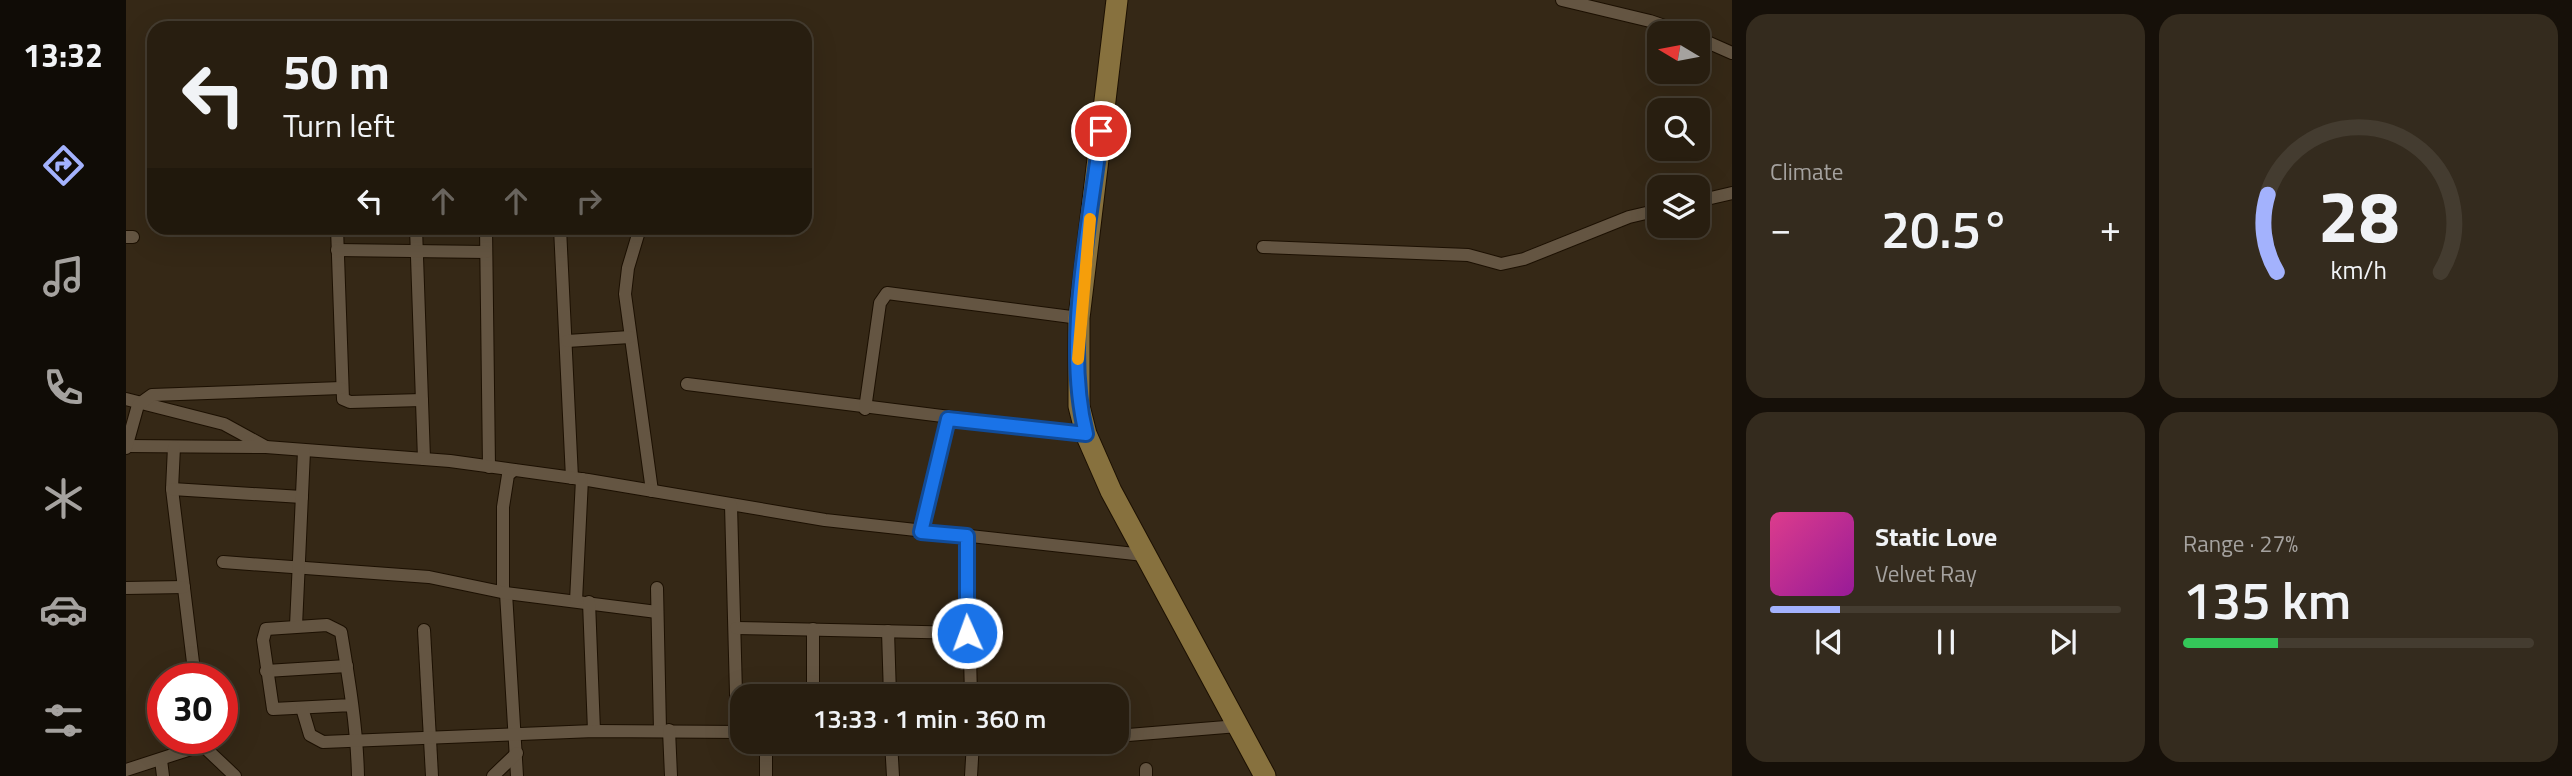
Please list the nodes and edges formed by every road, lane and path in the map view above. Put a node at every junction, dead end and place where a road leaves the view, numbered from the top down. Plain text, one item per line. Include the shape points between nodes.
1 (1117, 0) edge
2 (1562, 0) edge
3 (1602, 4) edge
4 (1651, 21) edge
5 (1710, 43) edge
6 (1732, 52) edge
7 (1732, 193) edge
8 (1710, 198) edge
9 (1647, 213) edge
10 (337, 235) edge
11 (416, 235) edge
12 (486, 235) edge
13 (560, 235) edge
14 (638, 235) edge
15 (1263, 247) dead end
16 (337, 250) junction
17 (416, 251) junction
18 (486, 252) junction
19 (1079, 318) junction
20 (630, 337) junction
21 (567, 341) junction
22 (687, 384) dead end
23 (341, 388) junction
24 (126, 399) edge
25 (422, 400) junction
26 (141, 401) junction
27 (865, 409) junction
28 (948, 419) junction
29 (1086, 434) junction
30 (126, 446) edge
31 (174, 447) junction
32 (266, 447) junction
33 (304, 451) junction
34 (424, 459) junction
35 (489, 467) junction
36 (514, 470) junction
37 (577, 478) junction
38 (172, 489) junction
39 (652, 491) junction
40 (302, 498) junction
41 (731, 505) junction
42 (921, 532) junction
43 (967, 536) junction
44 (1144, 555) junction
45 (223, 562) dead end
46 (299, 570) junction
47 (184, 587) junction
48 (126, 588) edge
49 (657, 588) dead end
50 (506, 593) junction
51 (582, 601) junction
52 (657, 612) junction
53 (296, 626) junction
54 (736, 628) junction
55 (813, 629) junction
56 (424, 630) dead end
57 (887, 631) junction
58 (967, 633) junction
59 (193, 663) edge
60 (347, 666) junction
61 (266, 671) junction
62 (738, 684) edge
63 (813, 684) edge
64 (889, 684) edge
65 (970, 684) edge
66 (352, 705) junction
67 (302, 708) junction
68 (1238, 726) junction
69 (594, 730) junction
70 (665, 730) junction
71 (730, 731) edge
72 (516, 733) junction
73 (1129, 735) edge
74 (430, 737) junction
75 (357, 741) junction
76 (517, 752) junction
77 (177, 754) edge
78 (213, 754) edge
79 (766, 754) edge
80 (892, 754) edge
81 (972, 754) edge
82 (161, 760) junction
83 (126, 770) edge
84 (163, 776) edge
85 (236, 776) edge
86 (358, 776) edge
87 (432, 776) edge
88 (493, 776) edge
89 (517, 776) edge
90 (671, 776) edge
91 (766, 776) edge
92 (893, 776) edge
93 (971, 776) edge
94 (1265, 776) edge

1 - 19 main road
2 - 3 street
3 - 4 street
5 - 6 street
7 - 8 street
9 - 15 street via 1501,264 1468,255
10 - 16 street
11 - 17 street
12 - 18 street
13 - 21 street
14 - 20 street via 625,281
16 - 17 street
16 - 23 street
17 - 18 street
17 - 25 street
18 - 35 street
19 - 27 street via 887,293 880,303
19 - 29 main road via 1078,394
20 - 21 street
20 - 39 street
21 - 37 street
22 - 27 street
23 - 25 street via 347,401
23 - 26 street via 160,394
24 - 26 street
25 - 34 street
26 - 30 street
26 - 32 street via 224,424
27 - 28 street
28 - 29 street
28 - 42 street
29 - 44 main road
30 - 31 street
31 - 32 street
31 - 38 street
32 - 33 street
33 - 34 street
33 - 40 street
34 - 35 street
35 - 36 street
36 - 37 street
36 - 50 street via 508,475 503,507
37 - 39 street
37 - 51 street
38 - 40 street
38 - 47 street
39 - 41 street
40 - 46 street
41 - 42 street
41 - 54 street
42 - 43 street
43 - 44 street
43 - 58 street
44 - 68 main road
45 - 46 street
46 - 50 street via 429,578
46 - 53 street
47 - 48 street
47 - 59 street
49 - 52 street
50 - 51 street
50 - 72 street
51 - 52 street
51 - 69 street
52 - 70 street
53 - 60 street via 338,628
53 - 61 street via 270,627 264,632
54 - 55 street
54 - 62 street
55 - 57 street
55 - 63 street
56 - 74 street
57 - 58 street
57 - 64 street
58 - 65 street
60 - 61 street
60 - 66 street
61 - 67 street via 271,707
66 - 67 street
66 - 75 street
67 - 75 street via 313,739
68 - 73 street
68 - 94 main road
69 - 70 street
69 - 72 street
70 - 71 street
70 - 90 street
72 - 74 street
72 - 76 street
74 - 75 street
74 - 87 street
75 - 86 street
76 - 88 street
76 - 89 street
77 - 82 street
78 - 85 street
79 - 91 street
80 - 92 street
81 - 93 street
82 - 83 street
82 - 84 street

